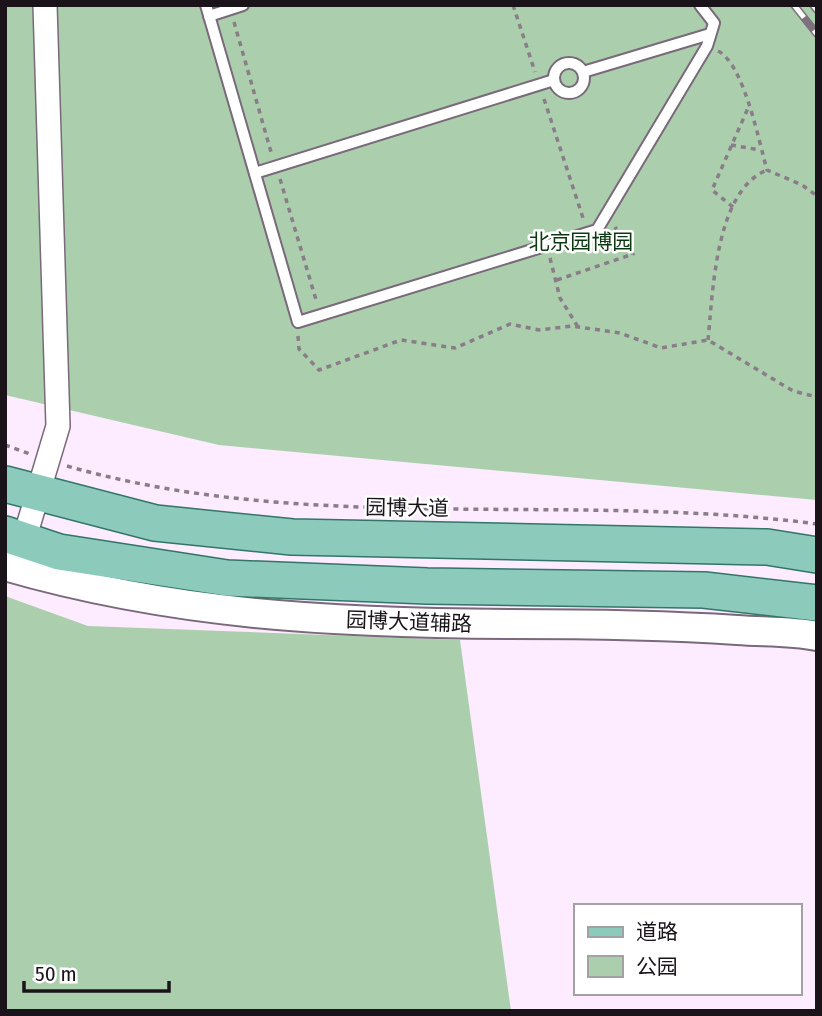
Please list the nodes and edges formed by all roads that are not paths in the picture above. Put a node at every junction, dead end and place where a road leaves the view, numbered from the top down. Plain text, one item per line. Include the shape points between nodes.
1 (45, 5) edge
2 (243, 5) edge
3 (700, 5) edge
4 (207, 11) edge
5 (710, 34) junction
6 (583, 72) junction
7 (554, 80) junction
8 (255, 173) junction
9 (44, 477) junction
10 (5, 484) edge
11 (12, 553) edge
12 (817, 555) edge
13 (664, 589) junction
14 (817, 603) edge
15 (663, 625) junction
16 (817, 636) edge

1 - 9 street via 58,426
2 - 4 lane
3 - 5 lane via 714,23
4 - 8 lane
5 - 6 lane
5 - 8 lane via 597,230 298,322
6 - 7 lane via 566,63 555,71
6 - 7 lane via 582,85 574,92 560,89
7 - 8 lane
9 - 10 main road, 园博大道
9 - 11 street
9 - 12 main road, 园博大道 via 155,523 292,537 739,546
11 - 13 main road via 59,552 227,578
11 - 15 street, 园博大道辅路 via 54,580 177,605 262,616 417,623
13 - 14 main road
13 - 15 street
15 - 16 street, 园博大道辅路

